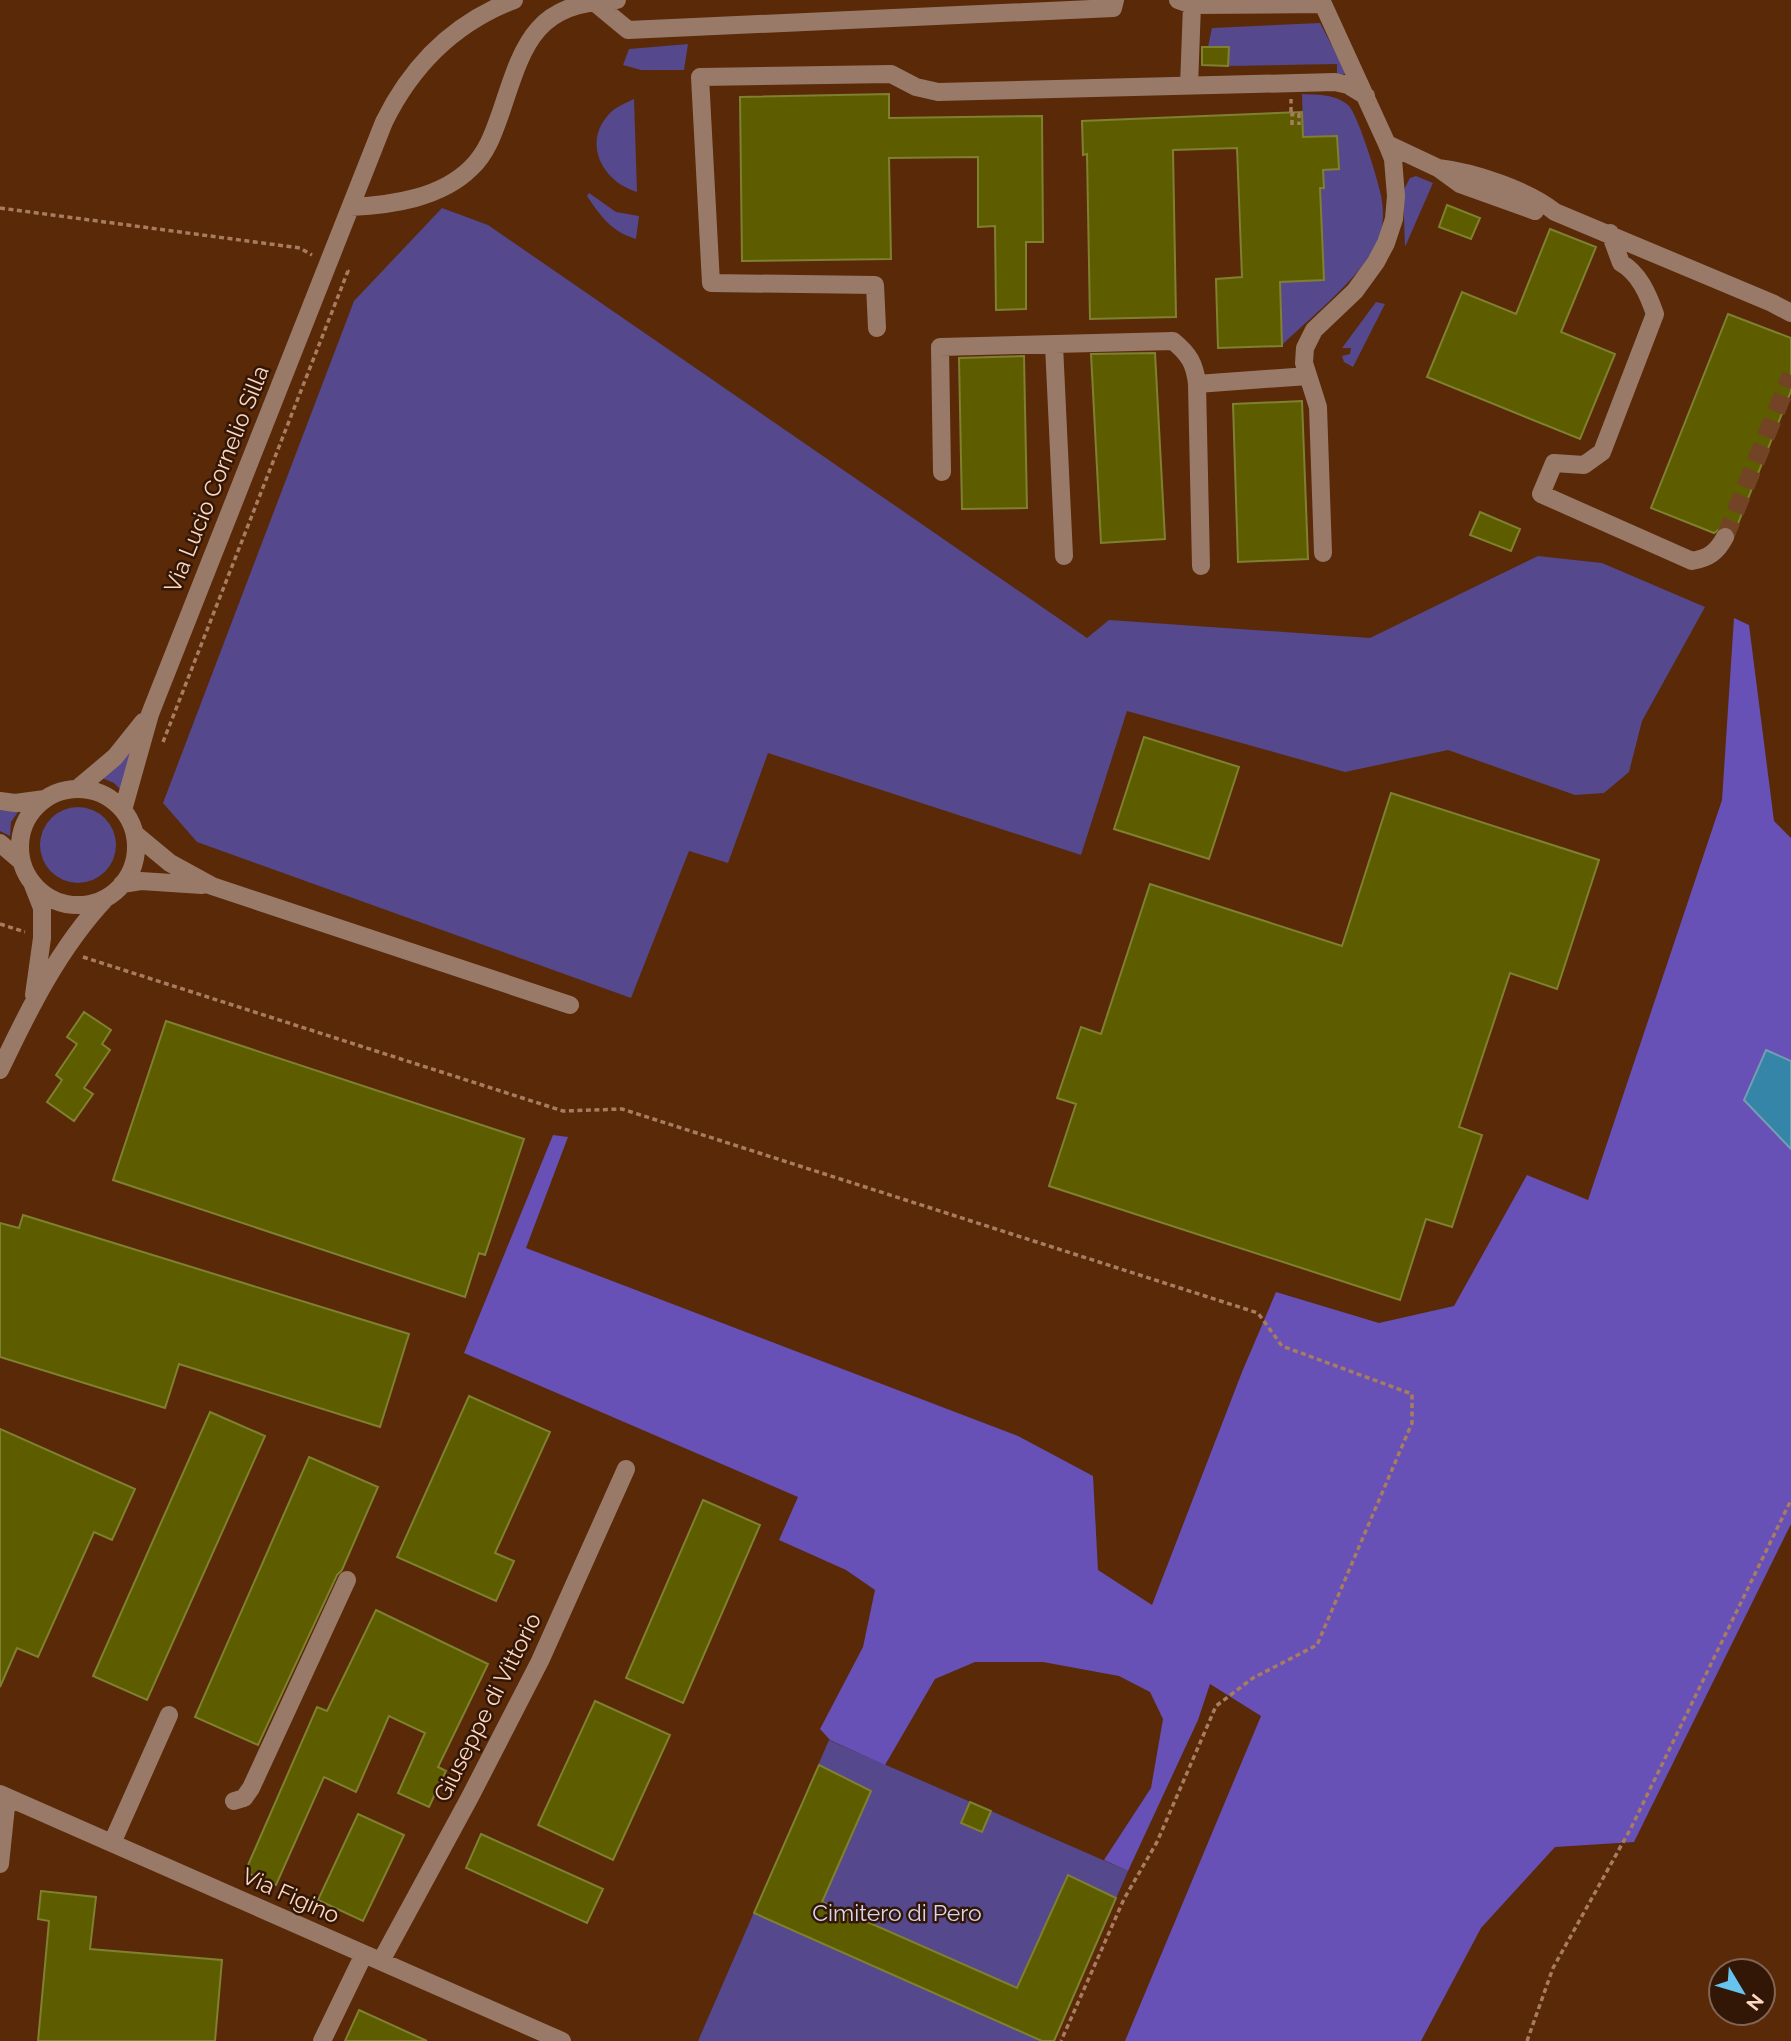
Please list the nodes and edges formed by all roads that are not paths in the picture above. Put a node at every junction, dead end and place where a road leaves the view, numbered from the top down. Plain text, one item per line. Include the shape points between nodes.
1 (514, 0) edge
2 (617, 0) edge
3 (1115, 0) edge
4 (593, 1) edge
5 (1185, 3) edge
6 (1189, 86) junction
7 (1366, 96) junction
8 (1387, 144) junction
9 (351, 208) junction
10 (1610, 233) junction
11 (1791, 313) edge
12 (877, 328) dead end
13 (1054, 345) junction
14 (1308, 376) junction
15 (1197, 384) junction
16 (943, 472) dead end
17 (1725, 537) tunnel mouth
18 (1323, 553) dead end
19 (1064, 556) dead end
20 (1201, 566) dead end
21 (150, 714) junction
22 (76, 789) junction
23 (45, 799) junction
24 (0, 801) edge
25 (123, 810) junction
26 (135, 834) junction
27 (0, 843) edge
28 (22, 862) junction
29 (32, 881) junction
30 (122, 884) junction
31 (212, 886) junction
32 (107, 897) junction
33 (33, 1002) junction
34 (570, 1005) dead end
35 (0, 1070) edge
36 (626, 1469) dead end
37 (347, 1580) dead end
38 (169, 1715) dead end
39 (4, 1795) edge
40 (234, 1801) dead end
41 (112, 1843) junction
42 (0, 1864) edge
43 (364, 1954) junction
44 (381, 1961) junction
45 (554, 2040) edge
46 (322, 2041) edge

1 - 9 street, Via Lucio Cornelio Silla via 464,26 418,66 384,122
2 - 4 street
3 - 4 street via 1113,8 628,30
4 - 9 street via 551,17 531,36 491,138 465,174 414,198
5 - 6 street
5 - 7 street via 1323,4
6 - 7 street via 1335,82
6 - 12 street via 938,92 891,74 700,77 711,283 876,285
7 - 8 street
8 - 10 street via 1438,168 1482,177
8 - 14 street via 1396,196 1386,243 1355,291 1314,330 1305,348
9 - 21 street, Via Lucio Cornelio Silla
10 - 11 street
10 - 17 street via 1621,263 1632,269 1655,314 1602,452 1584,465 1555,463 1541,494 1692,561 1706,559
13 - 15 street via 1173,341 1191,358
13 - 16 street via 940,347
13 - 19 street
14 - 15 street
14 - 18 street via 1318,407
15 - 20 street
21 - 22 street, Via Lucio Cornelio Silla via 115,757
21 - 25 street, Via Lucio Cornelio Silla
22 - 23 street, Via Lucio Cornelio Silla
22 - 25 street via 102,794
23 - 24 street, Via Lucio Cornelio Silla
23 - 28 street via 23,831
25 - 26 street
26 - 30 street via 135,861
26 - 31 street via 170,863
27 - 28 street
28 - 29 street
29 - 32 street via 48,896 73,904
29 - 33 street via 42,908
30 - 31 street
30 - 32 street
31 - 34 street
32 - 33 street via 65,949
33 - 35 street
36 - 44 street, Giuseppe di Vittorio via 540,1661
37 - 40 street via 251,1788 244,1798
38 - 41 street
39 - 41 street, Via Figino
39 - 42 street
41 - 43 street, Via Figino
43 - 44 street, Via Figino
43 - 46 street
44 - 45 street, Via Figino

